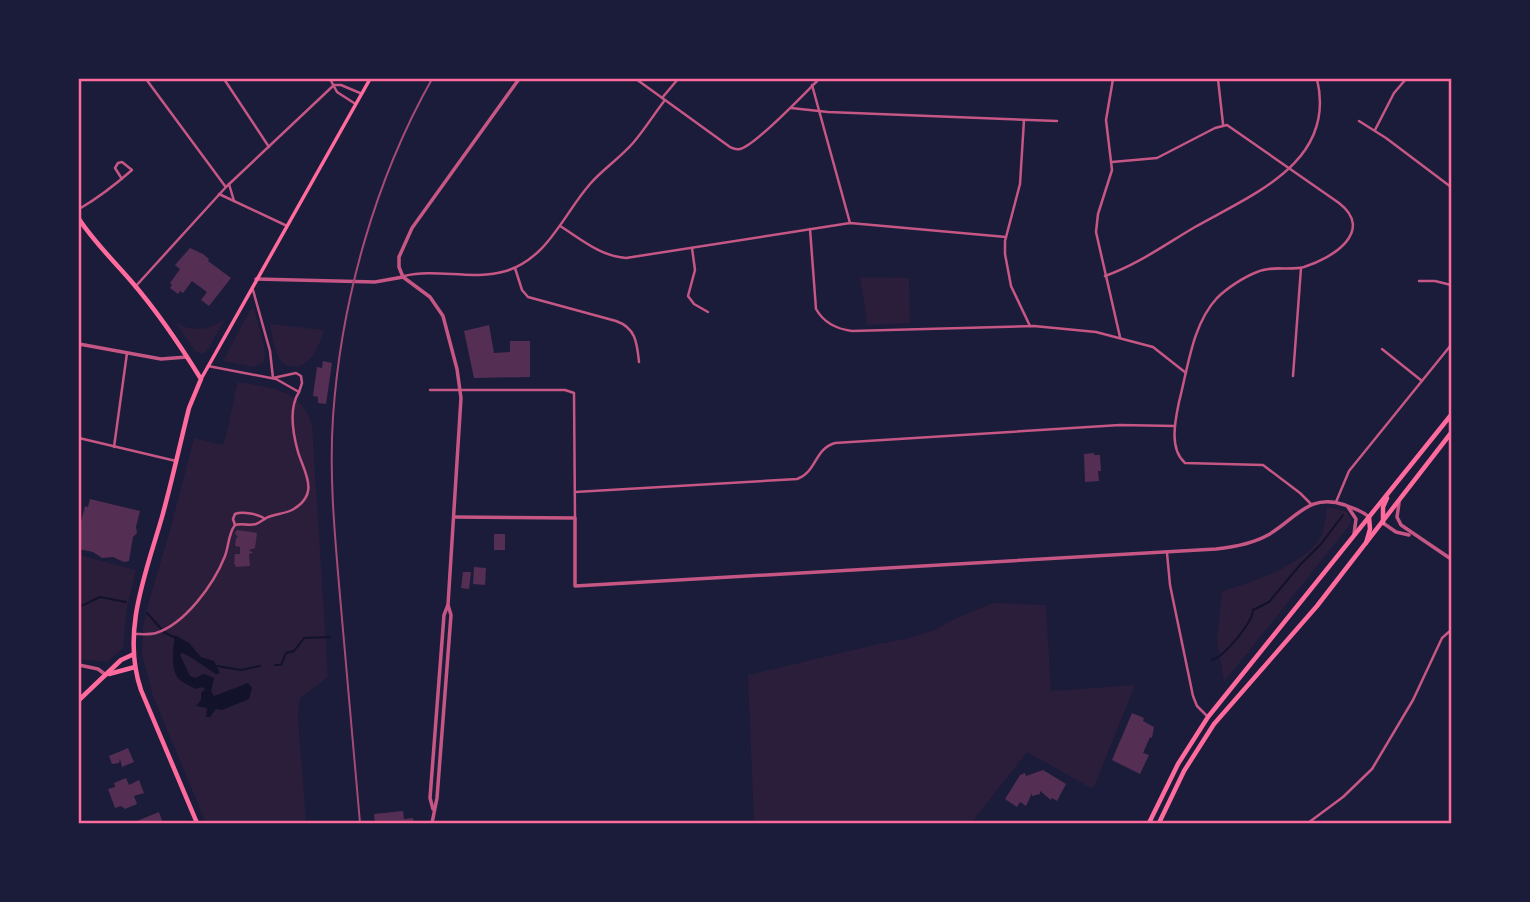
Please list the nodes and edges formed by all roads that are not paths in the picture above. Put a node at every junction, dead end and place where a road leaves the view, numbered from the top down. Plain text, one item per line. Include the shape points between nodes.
1 (146, 79) edge
2 (224, 79) edge
3 (330, 79) edge
4 (370, 79) edge
5 (519, 79) edge
6 (636, 79) edge
7 (678, 79) edge
8 (819, 79) edge
9 (1113, 79) edge
10 (1218, 79) edge
11 (1317, 79) edge
12 (1406, 79) edge
13 (334, 85) junction
14 (813, 85) junction
15 (360, 93) junction
16 (664, 99) junction
17 (354, 103) junction
18 (791, 107) junction
19 (820, 111) junction
20 (1024, 120) junction
21 (1057, 121) dead end
22 (1359, 121) dead end
23 (1223, 125) junction
24 (1375, 130) junction
25 (268, 147) junction
26 (1112, 162) junction
27 (1290, 169) junction
28 (122, 179) junction
29 (227, 186) junction
30 (1451, 187) edge
31 (219, 194) junction
32 (234, 201) junction
33 (79, 209) edge
34 (79, 219) edge
35 (850, 223) junction
36 (285, 225) junction
37 (560, 226) junction
38 (810, 229) junction
39 (1006, 237) junction
40 (692, 248) junction
41 (515, 268) junction
42 (1301, 268) junction
43 (1105, 276) junction
44 (402, 277) junction
45 (256, 279) junction
46 (1419, 281) dead end
47 (1451, 285) edge
48 (135, 286) junction
49 (252, 286) junction
50 (708, 312) dead end
51 (1030, 326) junction
52 (1120, 337) junction
53 (79, 344) edge
54 (1451, 345) edge
55 (1382, 349) dead end
56 (127, 353) junction
57 (188, 357) junction
58 (639, 362) dead end
59 (207, 366) junction
60 (1186, 373) junction
61 (1293, 376) dead end
62 (201, 379) junction
63 (273, 379) junction
64 (1422, 381) junction
65 (430, 390) dead end
66 (461, 390) junction
67 (299, 393) junction
68 (1451, 415) edge
69 (1175, 426) junction
70 (1451, 433) edge
71 (79, 438) edge
72 (114, 447) junction
73 (176, 461) junction
74 (1392, 488) junction
75 (575, 492) junction
76 (1336, 502) junction
77 (1399, 502) junction
78 (1311, 504) junction
79 (1346, 506) junction
80 (454, 517) junction
81 (1369, 517) junction
82 (575, 518) junction
83 (265, 519) junction
84 (1383, 523) junction
85 (235, 525) junction
86 (1415, 537) junction
87 (1352, 538) junction
88 (1362, 550) junction
89 (1167, 552) junction
90 (1451, 559) edge
91 (1451, 630) edge
92 (134, 634) junction
93 (134, 654) junction
94 (79, 665) edge
95 (135, 667) junction
96 (106, 676) junction
97 (79, 701) edge
98 (1208, 717) junction
99 (197, 823) edge
100 (432, 823) edge
101 (1149, 823) edge
102 (1159, 823) edge
103 (1308, 823) edge

1 - 29 street
2 - 25 street
3 - 13 street
4 - 15 main road
5 - 44 street via 410,231 399,257
6 - 16 street
7 - 16 street
8 - 14 street
9 - 26 street via 1106,120
10 - 23 street
11 - 27 street via 1319,120
12 - 24 street
13 - 15 street
13 - 17 street
13 - 25 street
14 - 18 street
14 - 19 street
15 - 17 main road
16 - 18 street via 737,150
16 - 37 street via 633,143 591,183
17 - 36 main road
18 - 19 street
19 - 20 street
19 - 35 street
20 - 21 street
20 - 39 street via 1020,184
22 - 24 street
23 - 26 street via 1157,158
23 - 27 street
24 - 30 street
25 - 29 street
26 - 43 street via 1097,225
27 - 42 street via 1344,207 1353,224 1352,234 1342,246
27 - 43 street
28 - 28 street via 132,170 124,162 117,164 116,170
28 - 33 street
29 - 31 street
29 - 32 street
31 - 32 street
31 - 48 street
32 - 36 street
34 - 48 main road
35 - 38 street
35 - 39 street
36 - 45 main road
37 - 40 street via 617,257
37 - 41 street via 538,253
38 - 40 street
38 - 51 street via 816,309 833,326 852,331
39 - 51 street via 1009,281
40 - 50 street via 695,270 688,296
41 - 44 street via 488,274
41 - 58 street via 528,298 628,327 636,338
42 - 60 street via 1259,271 1219,296 1200,324
42 - 61 street
43 - 52 street
44 - 45 street via 364,282
44 - 66 street via 430,297 443,316
45 - 49 main road
46 - 47 street
48 - 57 main road
49 - 59 main road
49 - 63 street
51 - 52 street
52 - 60 street via 1159,350
53 - 56 street
54 - 64 street
55 - 64 street
56 - 57 street via 164,359
56 - 72 street
57 - 62 main road
59 - 62 main road
59 - 63 street
60 - 69 street
62 - 73 main road
63 - 67 street
63 - 67 street via 298,373 302,379
64 - 76 street via 1348,474
65 - 66 street
66 - 75 street via 567,390 575,394
66 - 80 street
67 - 83 street via 293,404 294,427 309,487 297,506
68 - 74 main road
69 - 75 street via 1120,425 835,443 797,480
69 - 78 street via 1177,452 1185,463 1260,464
70 - 77 main road
71 - 72 street
72 - 73 street
73 - 92 main road via 139,597
74 - 81 main road
74 - 84 main road via 1383,507
75 - 82 street
76 - 78 street
76 - 79 street
77 - 84 main road
77 - 86 street via 1398,521
78 - 89 street via 1273,532 1245,545
79 - 81 street
79 - 87 street via 1356,519
80 - 82 street
80 - 100 street via 431,786
81 - 87 main road
81 - 88 main road
82 - 89 street via 575,586
83 - 85 street via 254,525
83 - 85 street via 238,512 233,517
84 - 86 street
84 - 88 main road
85 - 92 street via 224,558 191,608 160,631
86 - 90 street
87 - 98 main road
88 - 102 main road via 1214,724
89 - 98 street via 1193,696
91 - 103 street via 1442,638 1413,700 1372,769
92 - 93 main road
93 - 95 main road
93 - 96 main road
94 - 96 street
95 - 96 main road
95 - 99 main road
96 - 97 main road
98 - 101 main road

